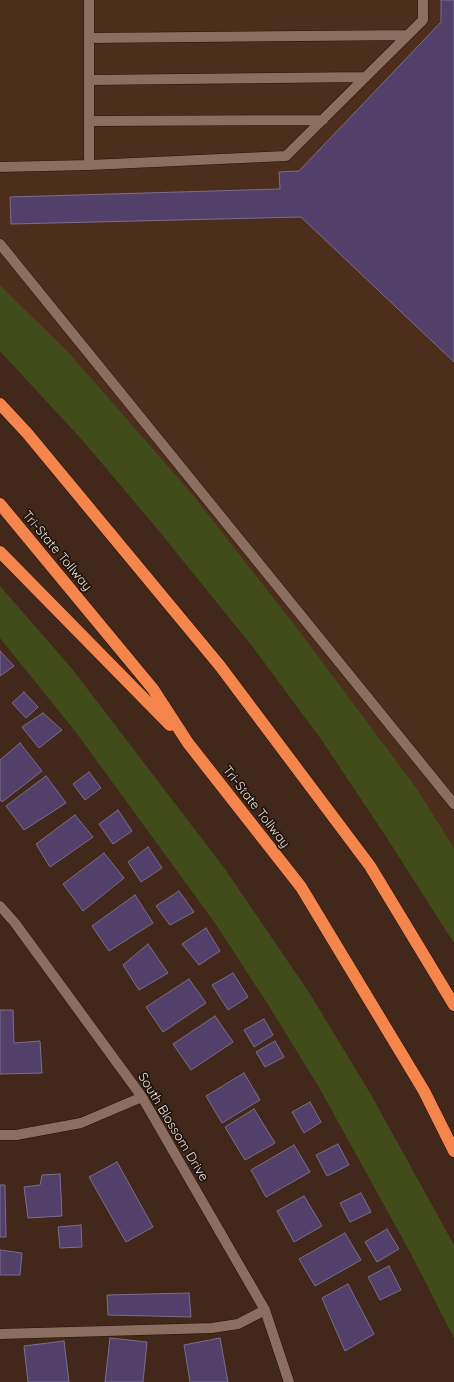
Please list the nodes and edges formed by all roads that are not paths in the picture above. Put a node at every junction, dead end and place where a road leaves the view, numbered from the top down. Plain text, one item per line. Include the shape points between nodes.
1 (89, 0) edge
2 (423, 0) edge
3 (408, 35) junction
4 (89, 38) junction
5 (365, 77) junction
6 (89, 80) junction
7 (323, 120) junction
8 (89, 121) junction
9 (89, 165) junction
10 (0, 167) edge
11 (0, 244) edge
12 (0, 404) edge
13 (0, 504) edge
14 (0, 552) edge
15 (188, 743) junction
16 (454, 804) edge
17 (0, 906) edge
18 (454, 1005) edge
19 (142, 1097) junction
20 (0, 1135) edge
21 (454, 1151) edge
22 (265, 1310) junction
23 (0, 1334) edge
24 (289, 1382) edge

1 - 4 street
2 - 3 street via 423,20
3 - 4 street
3 - 5 street
4 - 6 street
5 - 6 street
5 - 7 street
6 - 8 street
7 - 8 street
7 - 9 street via 286,156
8 - 9 street
9 - 10 street
11 - 16 street
12 - 18 highway via 27,433 220,666 370,866
13 - 15 highway, Tri-State Tollway via 153,689
14 - 15 highway
15 - 21 highway, Tri-State Tollway via 301,887 424,1092
17 - 19 street, South Blossom Drive
19 - 20 street via 81,1123 16,1135
19 - 22 street, South Blossom Drive
22 - 23 street via 238,1324 212,1328
22 - 24 street, South Blossom Drive

